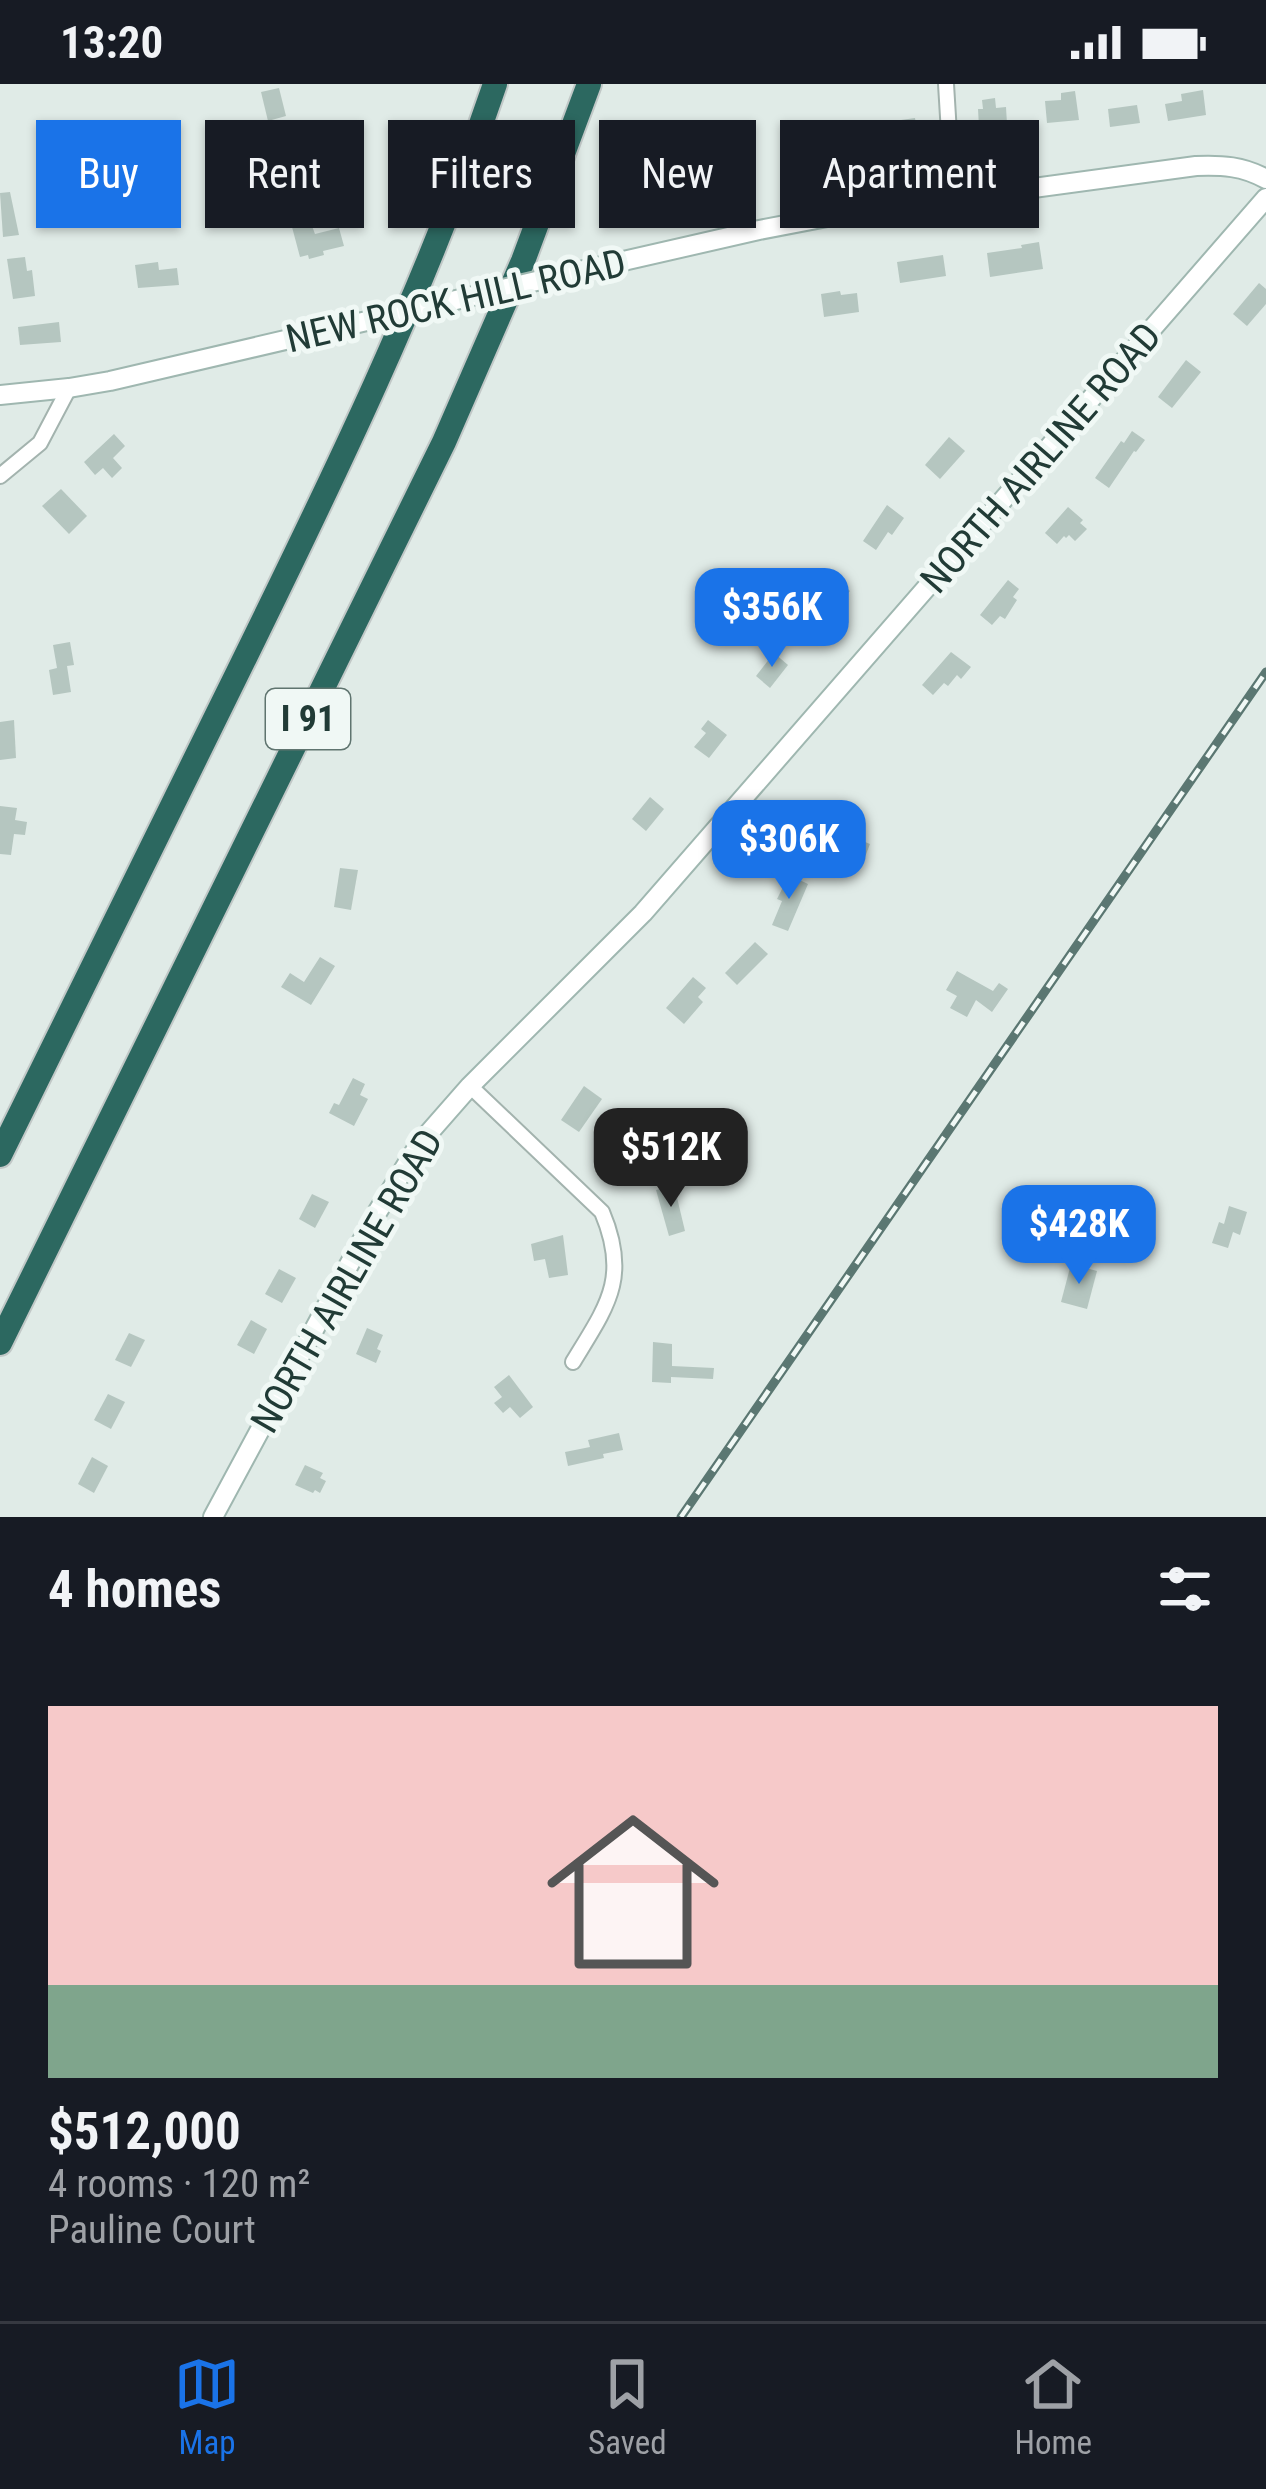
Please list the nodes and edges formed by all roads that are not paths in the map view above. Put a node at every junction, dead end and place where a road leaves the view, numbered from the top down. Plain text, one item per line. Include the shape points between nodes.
1 (495, 84) edge
2 (589, 84) edge
3 (946, 84) edge
4 (948, 120) edge
5 (1266, 179) edge
6 (1039, 187) edge
7 (1266, 198) edge
8 (780, 226) edge
9 (69, 388) junction
10 (0, 395) edge
11 (0, 476) edge
12 (470, 1087) junction
13 (0, 1155) edge
14 (0, 1342) edge
15 (574, 1363) dead end
16 (213, 1517) edge

1 - 13 highway, I 91 via 376,386
2 - 14 highway, I 91 via 444,442
3 - 4 street
5 - 6 main road, NEW ROCK HILL ROAD via 1229,166 1196,166
7 - 12 main road, NORTH AIRLINE ROAD via 643,914
8 - 9 main road, NEW ROCK HILL ROAD, bridge
9 - 10 main road, NEW ROCK HILL ROAD
9 - 11 street via 40,443
12 - 15 street via 602,1212 614,1238 616,1273 604,1312
12 - 16 main road, NORTH AIRLINE ROAD via 378,1211

